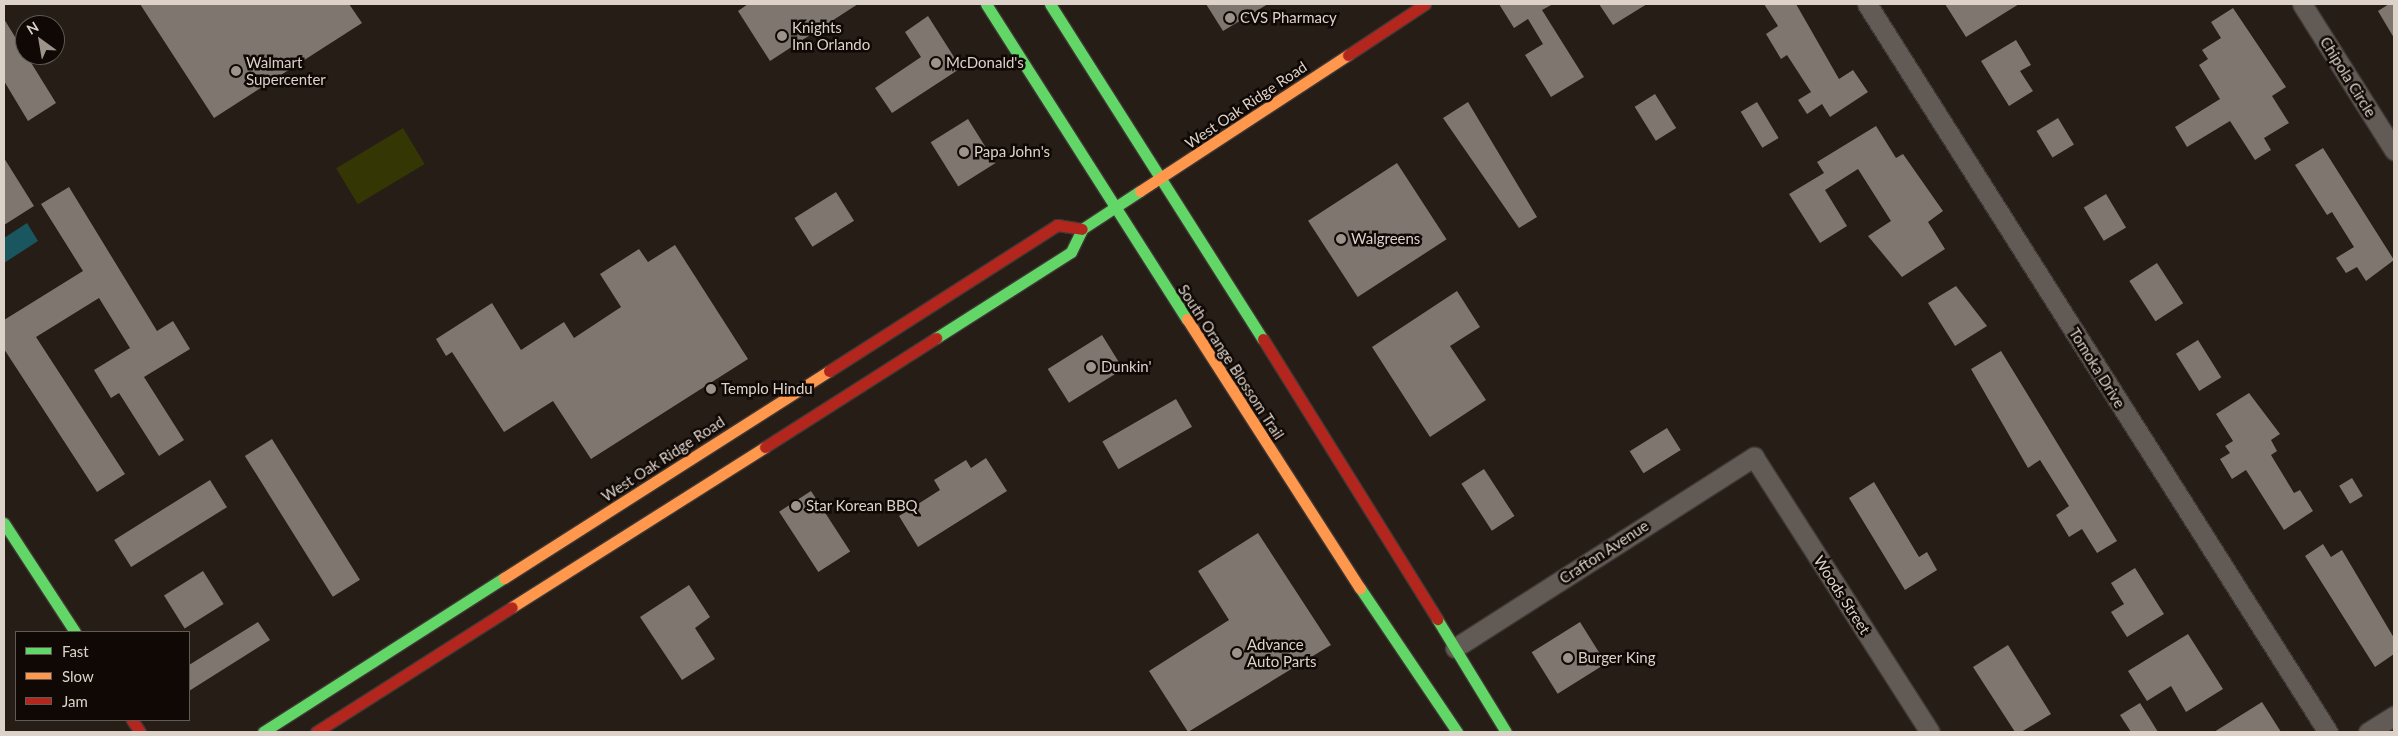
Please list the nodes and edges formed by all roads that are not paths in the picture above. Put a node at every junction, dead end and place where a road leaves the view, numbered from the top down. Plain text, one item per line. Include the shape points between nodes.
1 (986, 4) edge
2 (1050, 4) edge
3 (1425, 4) edge
4 (1867, 4) edge
5 (2302, 4) edge
6 (2394, 150) edge
7 (1162, 178) junction
8 (1115, 208) junction
9 (1082, 229) junction
10 (1754, 457) joint
11 (692, 458) junction
12 (4, 523) edge
13 (554, 581) junction
14 (428, 627) junction
15 (74, 631) edge
16 (426, 644) dead end
17 (1455, 648) junction
18 (356, 690) dead end
19 (342, 716) junction
20 (2394, 716) edge
21 (133, 721) edge
22 (140, 732) edge
23 (263, 732) edge
24 (316, 732) edge
25 (1457, 732) edge
26 (1506, 732) edge
27 (1930, 732) edge
28 (2328, 732) edge
29 (2368, 732) edge

1 - 8 street, South Orange Blossom Trail
2 - 7 street
3 - 7 street, West Oak Ridge Road
4 - 28 street, Tomoka Drive
5 - 6 street, Chipola Circle
7 - 8 street, West Oak Ridge Road
7 - 17 street
8 - 9 street, West Oak Ridge Road
8 - 25 street, South Orange Blossom Trail
9 - 11 street, West Oak Ridge Road via 1057,225
9 - 13 street via 1071,252
10 - 17 street, Crafton Avenue
10 - 27 street, Woods Street
11 - 13 street via 676,481 561,556 550,570
11 - 14 street, West Oak Ridge Road
12 - 15 street
13 - 19 street
14 - 16 street via 432,634
14 - 23 street, West Oak Ridge Road
17 - 26 street
18 - 19 street
19 - 24 street
20 - 29 street
21 - 22 street

